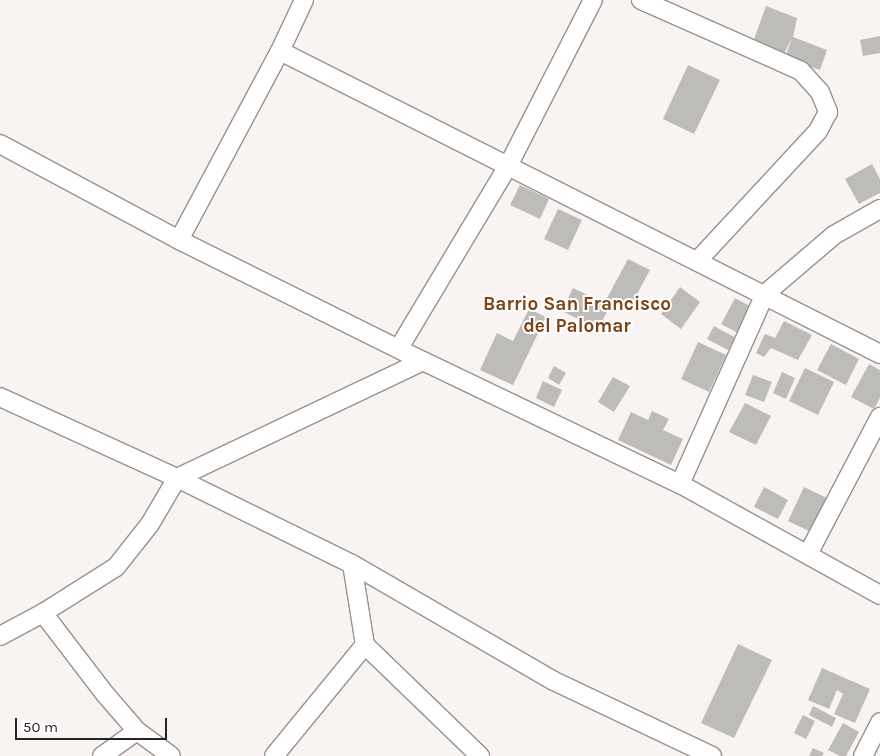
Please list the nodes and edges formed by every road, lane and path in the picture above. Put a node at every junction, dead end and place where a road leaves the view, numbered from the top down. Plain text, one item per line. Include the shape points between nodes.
1 (304, 0) edge
2 (593, 0) edge
3 (641, 0) edge
4 (280, 51) junction
5 (0, 144) edge
6 (508, 166) junction
7 (880, 209) edge
8 (179, 240) junction
9 (697, 261) junction
10 (765, 294) junction
11 (399, 348) junction
12 (880, 354) edge
13 (423, 360) junction
14 (0, 397) edge
15 (880, 417) edge
16 (177, 478) junction
17 (680, 484) junction
18 (808, 554) junction
19 (352, 564) junction
20 (880, 595) edge
21 (43, 613) junction
22 (0, 636) edge
23 (366, 645) junction
24 (880, 722) edge
25 (137, 731) junction
26 (102, 756) edge
27 (171, 756) edge
28 (274, 756) edge
29 (480, 756) edge
30 (712, 756) edge
31 (863, 756) edge

1 - 4 street
2 - 6 street
3 - 9 street via 801,71 820,92 828,112 818,132
4 - 6 street
4 - 8 street
5 - 8 street
6 - 9 street
6 - 11 street
7 - 10 street via 834,235
8 - 11 street
9 - 10 street
10 - 12 street
10 - 17 street
11 - 13 street
13 - 16 street
13 - 17 street
14 - 16 street
15 - 18 street
16 - 19 street
16 - 21 street via 150,524 116,567
17 - 18 street
18 - 20 street
19 - 23 street
19 - 30 street via 554,681
21 - 22 street
21 - 25 street
23 - 28 street
23 - 29 street
24 - 31 street
25 - 26 street
25 - 27 street

